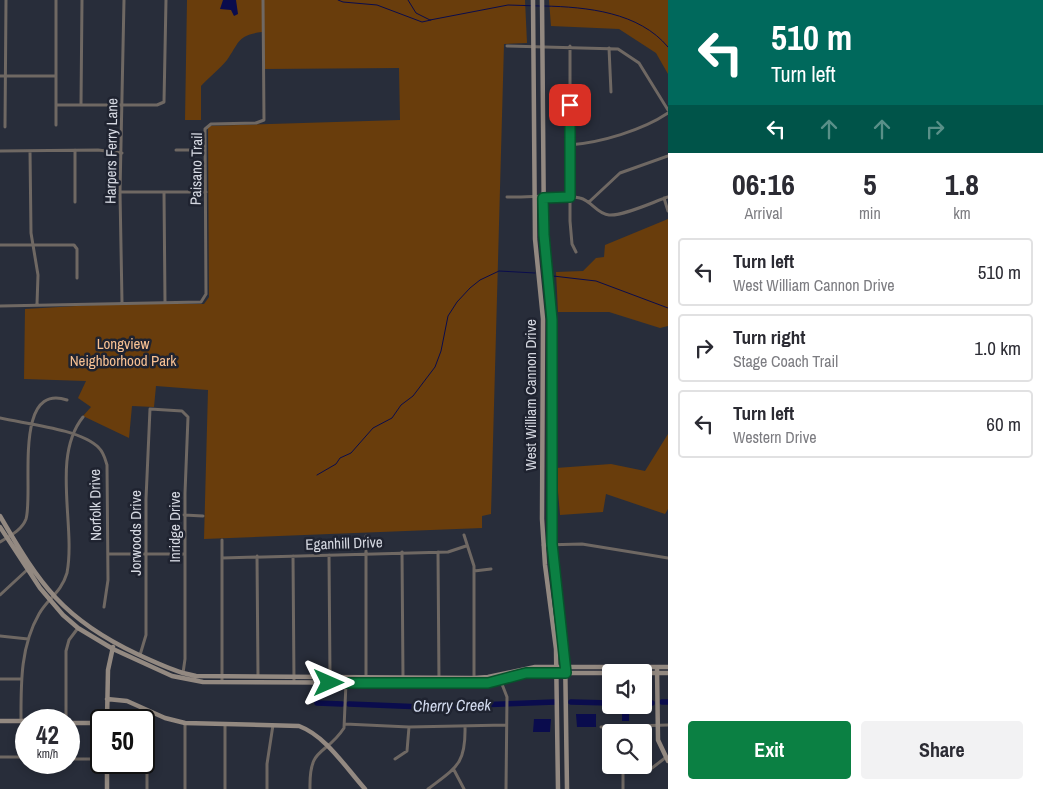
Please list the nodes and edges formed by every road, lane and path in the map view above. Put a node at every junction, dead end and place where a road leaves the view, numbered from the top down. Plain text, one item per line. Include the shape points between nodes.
1 (6, 0) edge
2 (56, 0) edge
3 (82, 0) edge
4 (124, 0) edge
5 (166, 0) edge
6 (262, 0) edge
7 (533, 0) edge
8 (542, 0) edge
9 (507, 46) dead end
10 (534, 46) junction
11 (543, 46) junction
12 (570, 46) junction
13 (609, 48) junction
14 (0, 76) edge
15 (5, 76) junction
16 (56, 76) junction
17 (611, 92) dead end
18 (56, 105) junction
19 (81, 105) junction
20 (123, 105) junction
21 (668, 111) edge
22 (56, 125) dead end
23 (5, 127) dead end
24 (569, 145) junction
25 (30, 150) junction
26 (75, 150) junction
27 (176, 150) dead end
28 (205, 150) junction
29 (0, 151) edge
30 (122, 152) junction
31 (668, 156) edge
32 (120, 192) junction
33 (164, 192) junction
34 (206, 192) junction
35 (507, 197) dead end
36 (570, 197) junction
37 (534, 198) junction
38 (543, 198) junction
39 (666, 198) edge
40 (75, 202) dead end
41 (589, 202) junction
42 (668, 211) edge
43 (0, 245) edge
44 (33, 245) junction
45 (0, 251) edge
46 (576, 252) dead end
47 (77, 278) dead end
48 (122, 302) junction
49 (165, 302) junction
50 (37, 304) junction
51 (0, 306) edge
52 (543, 342) junction
53 (552, 342) junction
54 (67, 400) dead end
55 (150, 409) joint
56 (83, 417) dead end
57 (0, 418) edge
58 (31, 426) junction
59 (72, 434) junction
60 (184, 515) junction
61 (0, 516) edge
62 (203, 516) dead end
63 (0, 527) edge
64 (464, 535) dead end
65 (366, 536) dead end
66 (9, 537) junction
67 (222, 540) dead end
68 (0, 542) edge
69 (552, 544) junction
70 (543, 545) junction
71 (466, 546) junction
72 (402, 552) junction
73 (438, 552) junction
74 (366, 553) junction
75 (108, 554) junction
76 (146, 554) junction
77 (185, 554) junction
78 (329, 555) junction
79 (257, 556) junction
80 (293, 556) junction
81 (222, 558) junction
82 (668, 558) edge
83 (28, 570) junction
84 (491, 570) dead end
85 (474, 571) junction
86 (0, 595) edge
87 (52, 599) junction
88 (104, 607) dead end
89 (560, 613) junction
90 (552, 616) junction
91 (78, 628) junction
92 (0, 636) edge
93 (28, 639) junction
94 (114, 646) junction
95 (140, 655) junction
96 (668, 667) edge
97 (558, 670) junction
98 (566, 670) junction
99 (602, 670) edge
100 (652, 670) edge
101 (657, 670) junction
102 (652, 671) edge
103 (602, 672) edge
104 (668, 673) edge
105 (182, 676) junction
106 (258, 677) junction
107 (330, 677) junction
108 (500, 677) junction
109 (403, 678) junction
110 (474, 678) junction
111 (0, 679) edge
112 (21, 679) junction
113 (222, 679) junction
114 (294, 680) junction
115 (366, 680) junction
116 (439, 680) junction
117 (346, 683) junction
118 (107, 699) junction
119 (23, 709) edge
120 (66, 709) edge
121 (107, 709) edge
122 (144, 709) edge
123 (155, 714) edge
124 (0, 721) edge
125 (15, 721) edge
126 (185, 723) junction
127 (226, 724) junction
128 (273, 724) junction
129 (345, 724) junction
130 (506, 725) junction
131 (668, 725) edge
132 (465, 726) junction
133 (657, 726) junction
134 (409, 727) junction
135 (601, 727) dead end
136 (326, 746) junction
137 (0, 757) edge
138 (15, 757) edge
139 (395, 759) dead end
140 (667, 760) edge
141 (454, 770) junction
142 (107, 774) edge
143 (147, 774) edge
144 (107, 789) edge
145 (147, 789) edge
146 (185, 789) edge
147 (225, 789) edge
148 (267, 789) edge
149 (310, 789) edge
150 (365, 789) edge
151 (428, 789) edge
152 (464, 789) edge
153 (506, 789) edge
154 (558, 789) edge
155 (567, 789) edge
156 (623, 789) edge

1 - 15 street
2 - 16 street
3 - 19 street
4 - 20 street, Harpers Ferry Lane
5 - 20 street via 165,100 159,105
6 - 28 street, Paisano Trail via 264,118 256,123 208,125 205,129
7 - 10 main road, West William Cannon Drive
8 - 11 main road, West William Cannon Drive
9 - 10 street
10 - 11 street
10 - 37 main road, West William Cannon Drive
11 - 12 street
11 - 38 main road, West William Cannon Drive
12 - 13 street
12 - 24 street
13 - 17 street
13 - 21 street via 626,53 639,63
14 - 15 street
15 - 16 street
15 - 23 street
16 - 18 street
18 - 19 street
18 - 22 street
19 - 20 street
20 - 30 street, Harpers Ferry Lane
21 - 24 street via 653,122 597,141
24 - 36 street
25 - 26 street
25 - 29 street
25 - 44 street
26 - 30 street
26 - 40 street
27 - 28 street
28 - 34 street, Paisano Trail
30 - 32 street, Harpers Ferry Lane
31 - 41 street via 620,173
32 - 33 street
32 - 48 street, Harpers Ferry Lane
33 - 34 street
33 - 49 street
34 - 49 street, Paisano Trail via 204,300
35 - 37 street
36 - 38 street
36 - 41 street
36 - 46 street via 570,238
37 - 38 street
37 - 52 main road, West William Cannon Drive
38 - 53 main road, West William Cannon Drive
39 - 41 street via 609,215
39 - 42 street
43 - 44 street
43 - 45 street
44 - 47 street via 74,245 77,249
44 - 50 street via 38,275
48 - 49 street
48 - 50 street
50 - 51 street
52 - 53 main road
52 - 70 main road, West William Cannon Drive
53 - 69 main road, West William Cannon Drive
54 - 58 street via 57,398 44,402 35,412
55 - 60 street, Inridge Drive via 182,411 188,415
55 - 76 street, Jorwoods Drive
56 - 59 street
57 - 58 street, Norfolk Drive
58 - 59 street, Norfolk Drive
58 - 66 street via 26,519
59 - 75 street, Norfolk Drive via 99,448 105,457
59 - 87 street via 68,463 68,567 63,585
60 - 62 street
60 - 77 street, Inridge Drive
61 - 66 main road
63 - 66 main road
64 - 71 street
65 - 74 street
66 - 68 street
66 - 83 main road
66 - 87 main road
67 - 81 street
69 - 70 street
69 - 82 street via 582,544
69 - 89 main road, West William Cannon Drive
70 - 90 main road, West William Cannon Drive
71 - 73 street, Eganhill Drive
71 - 85 street via 473,558
72 - 73 street, Eganhill Drive
72 - 74 street, Eganhill Drive
72 - 109 street
73 - 116 street
74 - 78 street, Eganhill Drive
74 - 115 street
75 - 76 street
75 - 88 street, Norfolk Drive
76 - 77 street
76 - 95 street, Jorwoods Drive via 146,635
77 - 105 street, Inridge Drive via 185,660
78 - 80 street, Eganhill Drive
78 - 107 street
79 - 80 street, Eganhill Drive
79 - 81 street, Eganhill Drive
79 - 106 street
80 - 114 street
81 - 113 street
83 - 86 street
83 - 87 main road
84 - 85 street
85 - 110 street
87 - 91 main road
87 - 93 street via 39,613
87 - 94 main road
89 - 90 main road
89 - 98 main road, West William Cannon Drive
90 - 97 main road, West William Cannon Drive
91 - 94 main road
91 - 120 street via 66,651
92 - 93 street
93 - 112 street
94 - 95 main road
94 - 105 main road
94 - 118 main road via 108,670
95 - 105 main road
96 - 101 main road
97 - 98 main road
97 - 108 main road
97 - 154 main road, West William Cannon Drive
98 - 99 main road
98 - 103 main road
98 - 155 main road, West William Cannon Drive
100 - 101 main road
101 - 102 main road
101 - 104 main road
101 - 133 main road
105 - 113 main road
106 - 113 main road
106 - 114 main road
107 - 114 main road
107 - 115 main road
108 - 110 main road
108 - 116 main road via 488,683
108 - 130 street via 507,697
109 - 115 main road
109 - 116 main road
110 - 116 main road
111 - 112 street
112 - 119 street
113 - 114 main road
114 - 117 main road
115 - 116 main road
115 - 117 main road
117 - 129 street
118 - 121 main road
118 - 122 main road via 127,701
123 - 126 main road
124 - 125 main road
126 - 127 main road
126 - 146 street
127 - 128 main road
127 - 147 street
128 - 136 main road via 303,727
128 - 148 street
129 - 134 street
129 - 136 street
130 - 132 street
130 - 153 street
131 - 133 street
132 - 134 street
132 - 141 street via 464,753
133 - 135 street
133 - 140 main road via 658,740
134 - 139 street via 407,751
136 - 149 street via 312,763
136 - 150 main road
137 - 138 street
140 - 156 street via 652,768 625,770
141 - 151 street
141 - 152 street
142 - 144 main road
143 - 145 street

